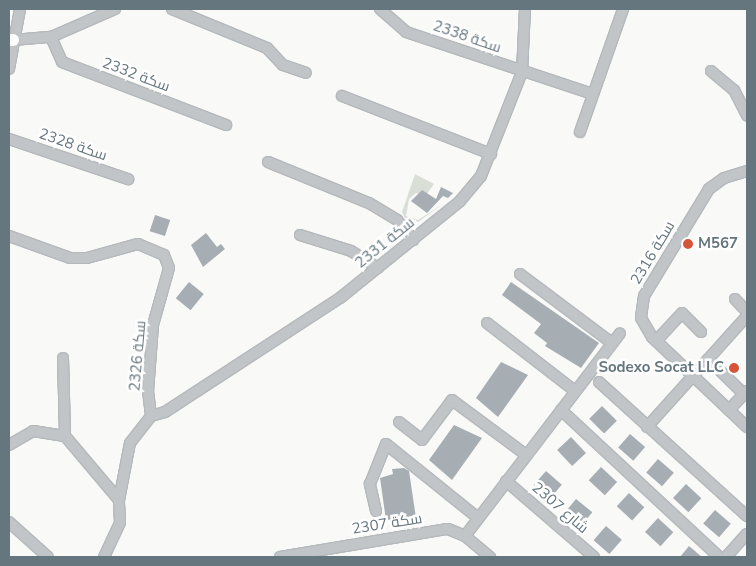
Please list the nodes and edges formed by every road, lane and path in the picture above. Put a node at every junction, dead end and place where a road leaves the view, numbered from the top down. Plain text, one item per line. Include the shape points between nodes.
1 (20, 9) edge
2 (115, 9) edge
3 (172, 9) edge
4 (380, 9) edge
5 (525, 9) edge
6 (623, 9) edge
7 (97, 13) edge
8 (51, 37) junction
9 (11, 40) edge
10 (9, 69) edge
11 (711, 71) dead end
12 (522, 72) junction
13 (306, 73) dead end
14 (592, 94) junction
15 (342, 96) dead end
16 (746, 108) edge
17 (226, 125) dead end
18 (580, 132) dead end
19 (9, 139) edge
20 (490, 154) junction
21 (268, 162) dead end
22 (747, 171) edge
23 (128, 179) dead end
24 (300, 235) dead end
25 (9, 236) edge
26 (413, 240) junction
27 (378, 268) junction
28 (520, 274) dead end
29 (734, 299) dead end
30 (747, 314) edge
31 (486, 323) dead end
32 (701, 332) dead end
33 (620, 333) dead end
34 (656, 341) junction
35 (612, 343) junction
36 (63, 358) dead end
37 (708, 359) junction
38 (693, 375) junction
39 (599, 382) dead end
40 (575, 391) junction
41 (746, 392) edge
42 (561, 410) junction
43 (729, 410) junction
44 (151, 416) junction
45 (399, 422) dead end
46 (646, 427) junction
47 (747, 427) edge
48 (65, 436) junction
49 (9, 445) edge
50 (526, 455) junction
51 (506, 481) junction
52 (119, 500) junction
53 (376, 511) dead end
54 (747, 516) edge
55 (478, 518) junction
56 (9, 522) edge
57 (747, 534) edge
58 (465, 536) junction
59 (314, 554) edge
60 (48, 557) edge
61 (104, 557) edge
62 (280, 557) edge
63 (490, 557) edge
64 (594, 557) edge
65 (719, 557) edge
66 (726, 557) edge

1 - 9 street
2 - 7 street
3 - 13 street via 266,48 282,65
4 - 12 street, سكة 2338 via 406,32
5 - 12 street, سكة 2331
6 - 14 street
7 - 8 street
8 - 9 street
8 - 17 street, سكة 2332 via 62,62
9 - 10 street
11 - 16 street via 734,90
12 - 14 street, سكة 2338
12 - 20 street, سكة 2331
14 - 18 street
15 - 20 street
19 - 23 street, سكة 2328
20 - 26 street, سكة 2331 via 481,176 460,201
21 - 26 street via 369,202 397,220
22 - 34 street, 2316 سكة via 724,178 708,189 644,296 641,318
24 - 27 street via 351,250
25 - 44 street, سكة 2326 via 70,258 87,258 138,244 164,255 169,268 153,325 148,391
26 - 27 street, سكة 2331
27 - 44 street, سكة 2331 via 340,298 176,406
28 - 35 street
29 - 30 street
30 - 37 street
31 - 40 street
32 - 34 street via 682,313
33 - 35 street
34 - 38 street, 2316 سكة
35 - 40 street
36 - 48 street
37 - 38 street
37 - 41 street
38 - 43 street, 2316 سكة
38 - 46 street
39 - 46 street
40 - 42 street
41 - 43 street
42 - 50 street
42 - 65 street
43 - 47 street, 2316 سكة
44 - 52 street via 130,443
45 - 50 street via 422,440 452,400
46 - 54 street
48 - 49 street via 33,431
48 - 52 street
50 - 51 street
51 - 55 street
51 - 64 street, 2307 شارع
52 - 61 street via 120,522
53 - 55 street via 370,484 386,444
55 - 58 street
56 - 60 street
57 - 66 street
58 - 59 street, سكة 2307 via 448,529
58 - 63 street, سكة 2307
59 - 62 street, سكة 2307

